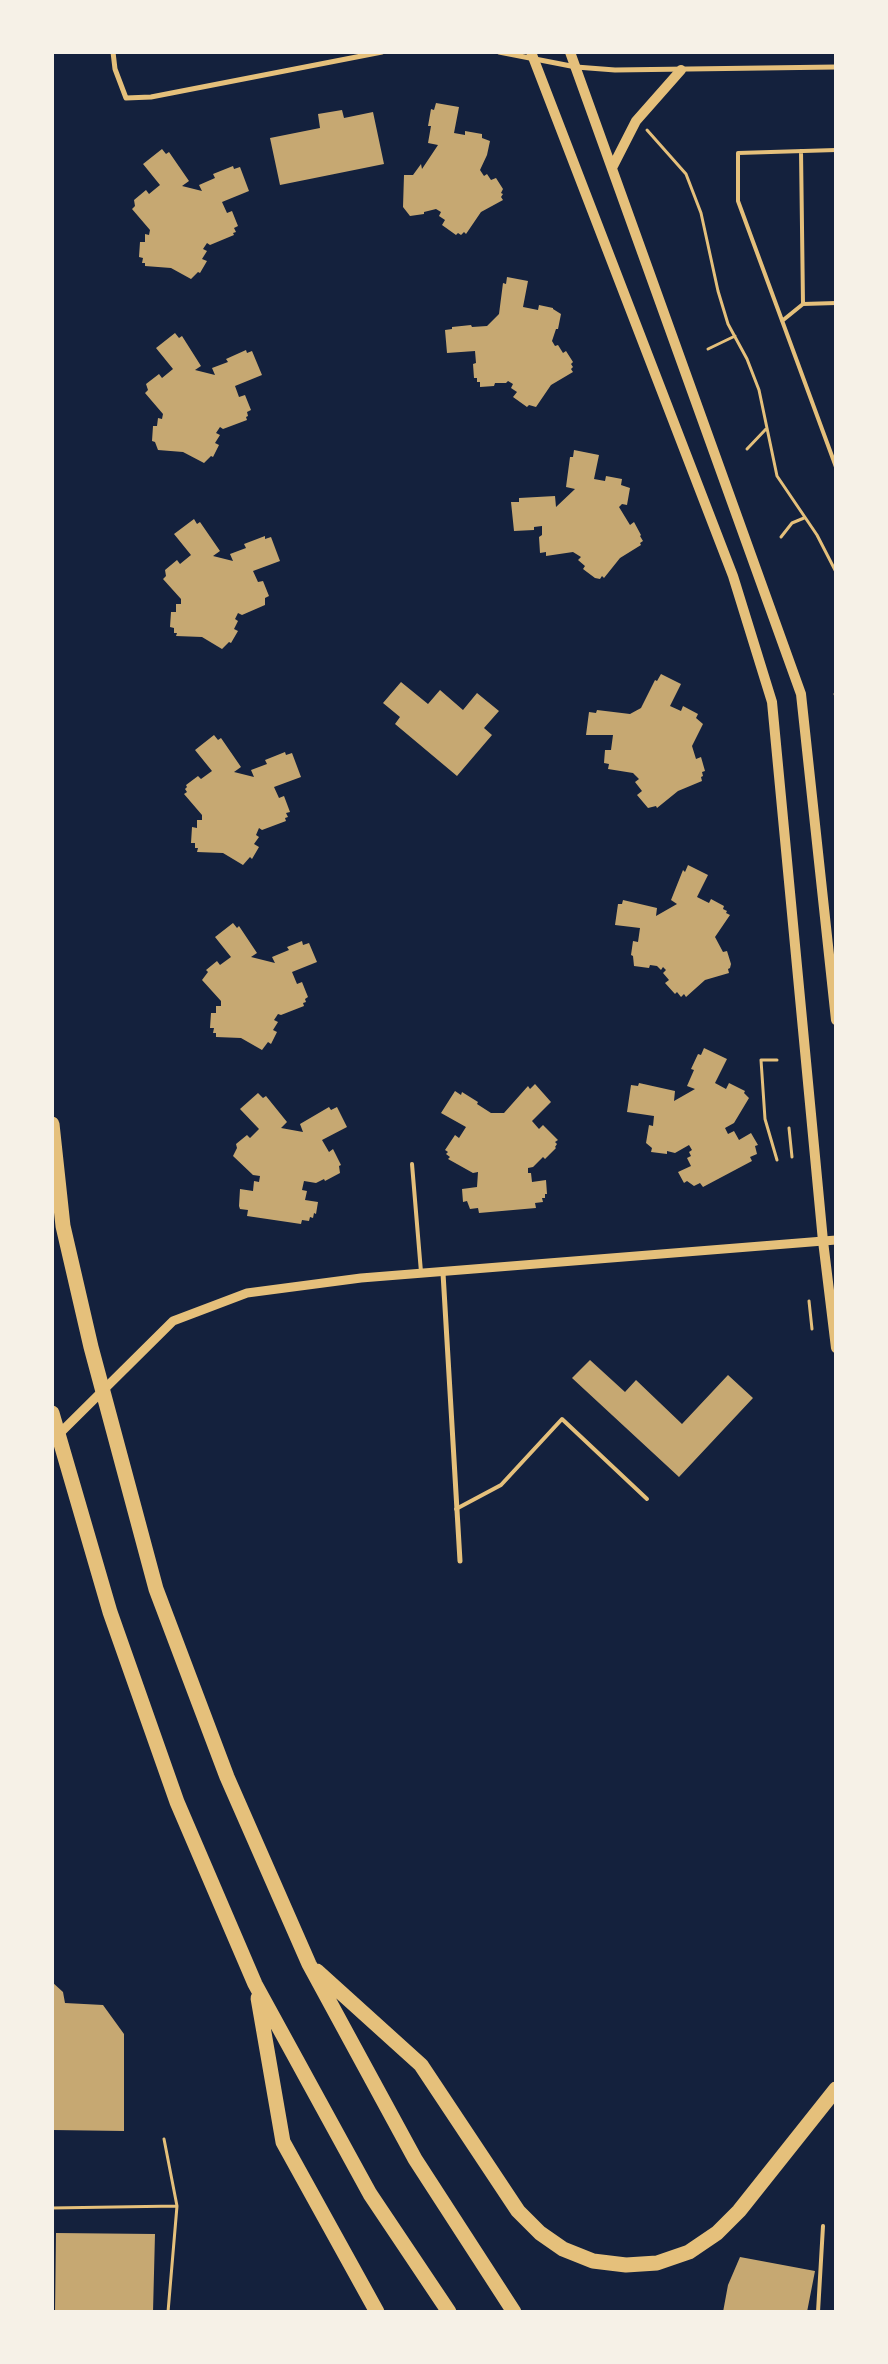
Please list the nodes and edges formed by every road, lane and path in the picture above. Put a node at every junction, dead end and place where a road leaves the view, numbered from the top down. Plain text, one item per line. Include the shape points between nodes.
1 (113, 52) edge
2 (382, 52) edge
3 (499, 52) edge
4 (570, 52) edge
5 (533, 56) edge
6 (576, 67) junction
7 (836, 67) edge
8 (681, 70) junction
9 (646, 129) dead end
10 (836, 150) edge
11 (801, 151) junction
12 (612, 168) junction
13 (836, 303) edge
14 (803, 304) junction
15 (782, 321) junction
16 (734, 336) junction
17 (708, 349) dead end
18 (766, 429) junction
19 (747, 449) dead end
20 (836, 466) edge
21 (804, 518) junction
22 (781, 537) dead end
23 (836, 572) edge
24 (836, 1020) edge
25 (777, 1060) dead end
26 (52, 1124) edge
27 (789, 1128) dead end
28 (792, 1157) dead end
29 (777, 1160) dead end
30 (412, 1164) dead end
31 (836, 1240) edge
32 (823, 1241) junction
33 (443, 1273) junction
34 (421, 1274) junction
35 (809, 1301) dead end
36 (812, 1329) dead end
37 (836, 1348) edge
38 (52, 1413) edge
39 (52, 1440) edge
40 (647, 1499) dead end
41 (456, 1509) junction
42 (460, 1561) dead end
43 (309, 1964) junction
44 (255, 1984) junction
45 (836, 2089) edge
46 (164, 2139) dead end
47 (177, 2206) junction
48 (52, 2208) edge
49 (823, 2226) dead end
50 (168, 2312) edge
51 (377, 2312) edge
52 (449, 2312) edge
53 (514, 2312) edge
54 (818, 2312) edge

1 - 2 street via 115,69 126,98 151,97
3 - 5 street
4 - 6 main road
5 - 6 street
5 - 32 main road via 734,576 772,702
6 - 8 street
6 - 12 main road
7 - 8 street
8 - 12 main road via 636,121
9 - 16 path via 686,174 701,213 718,291
10 - 11 lane
11 - 14 lane
11 - 15 lane via 738,153 738,200
12 - 24 main road via 801,694
13 - 14 lane
14 - 15 lane
15 - 20 lane
16 - 17 path
16 - 18 path via 759,390
18 - 19 path
18 - 21 path via 776,476
21 - 22 path via 792,523
21 - 23 path
25 - 29 path via 761,1060 765,1119
26 - 43 highway via 63,1226 90,1347 156,1589 226,1777
27 - 28 path
30 - 34 lane
31 - 32 street
32 - 33 street
32 - 37 main road
33 - 34 street
33 - 41 street
34 - 39 street via 247,1292 173,1321
35 - 36 path
38 - 44 highway via 110,1612 177,1802
40 - 41 lane via 562,1419 501,1485
41 - 42 street
43 - 45 highway via 421,2065 518,2211 540,2233 563,2249 593,2261 626,2266 657,2263 689,2252 717,2233 739,2211
43 - 53 highway via 415,2159
44 - 51 highway via 283,2142
44 - 52 highway via 370,2194
46 - 47 path
47 - 48 path
47 - 50 path
49 - 54 lane

